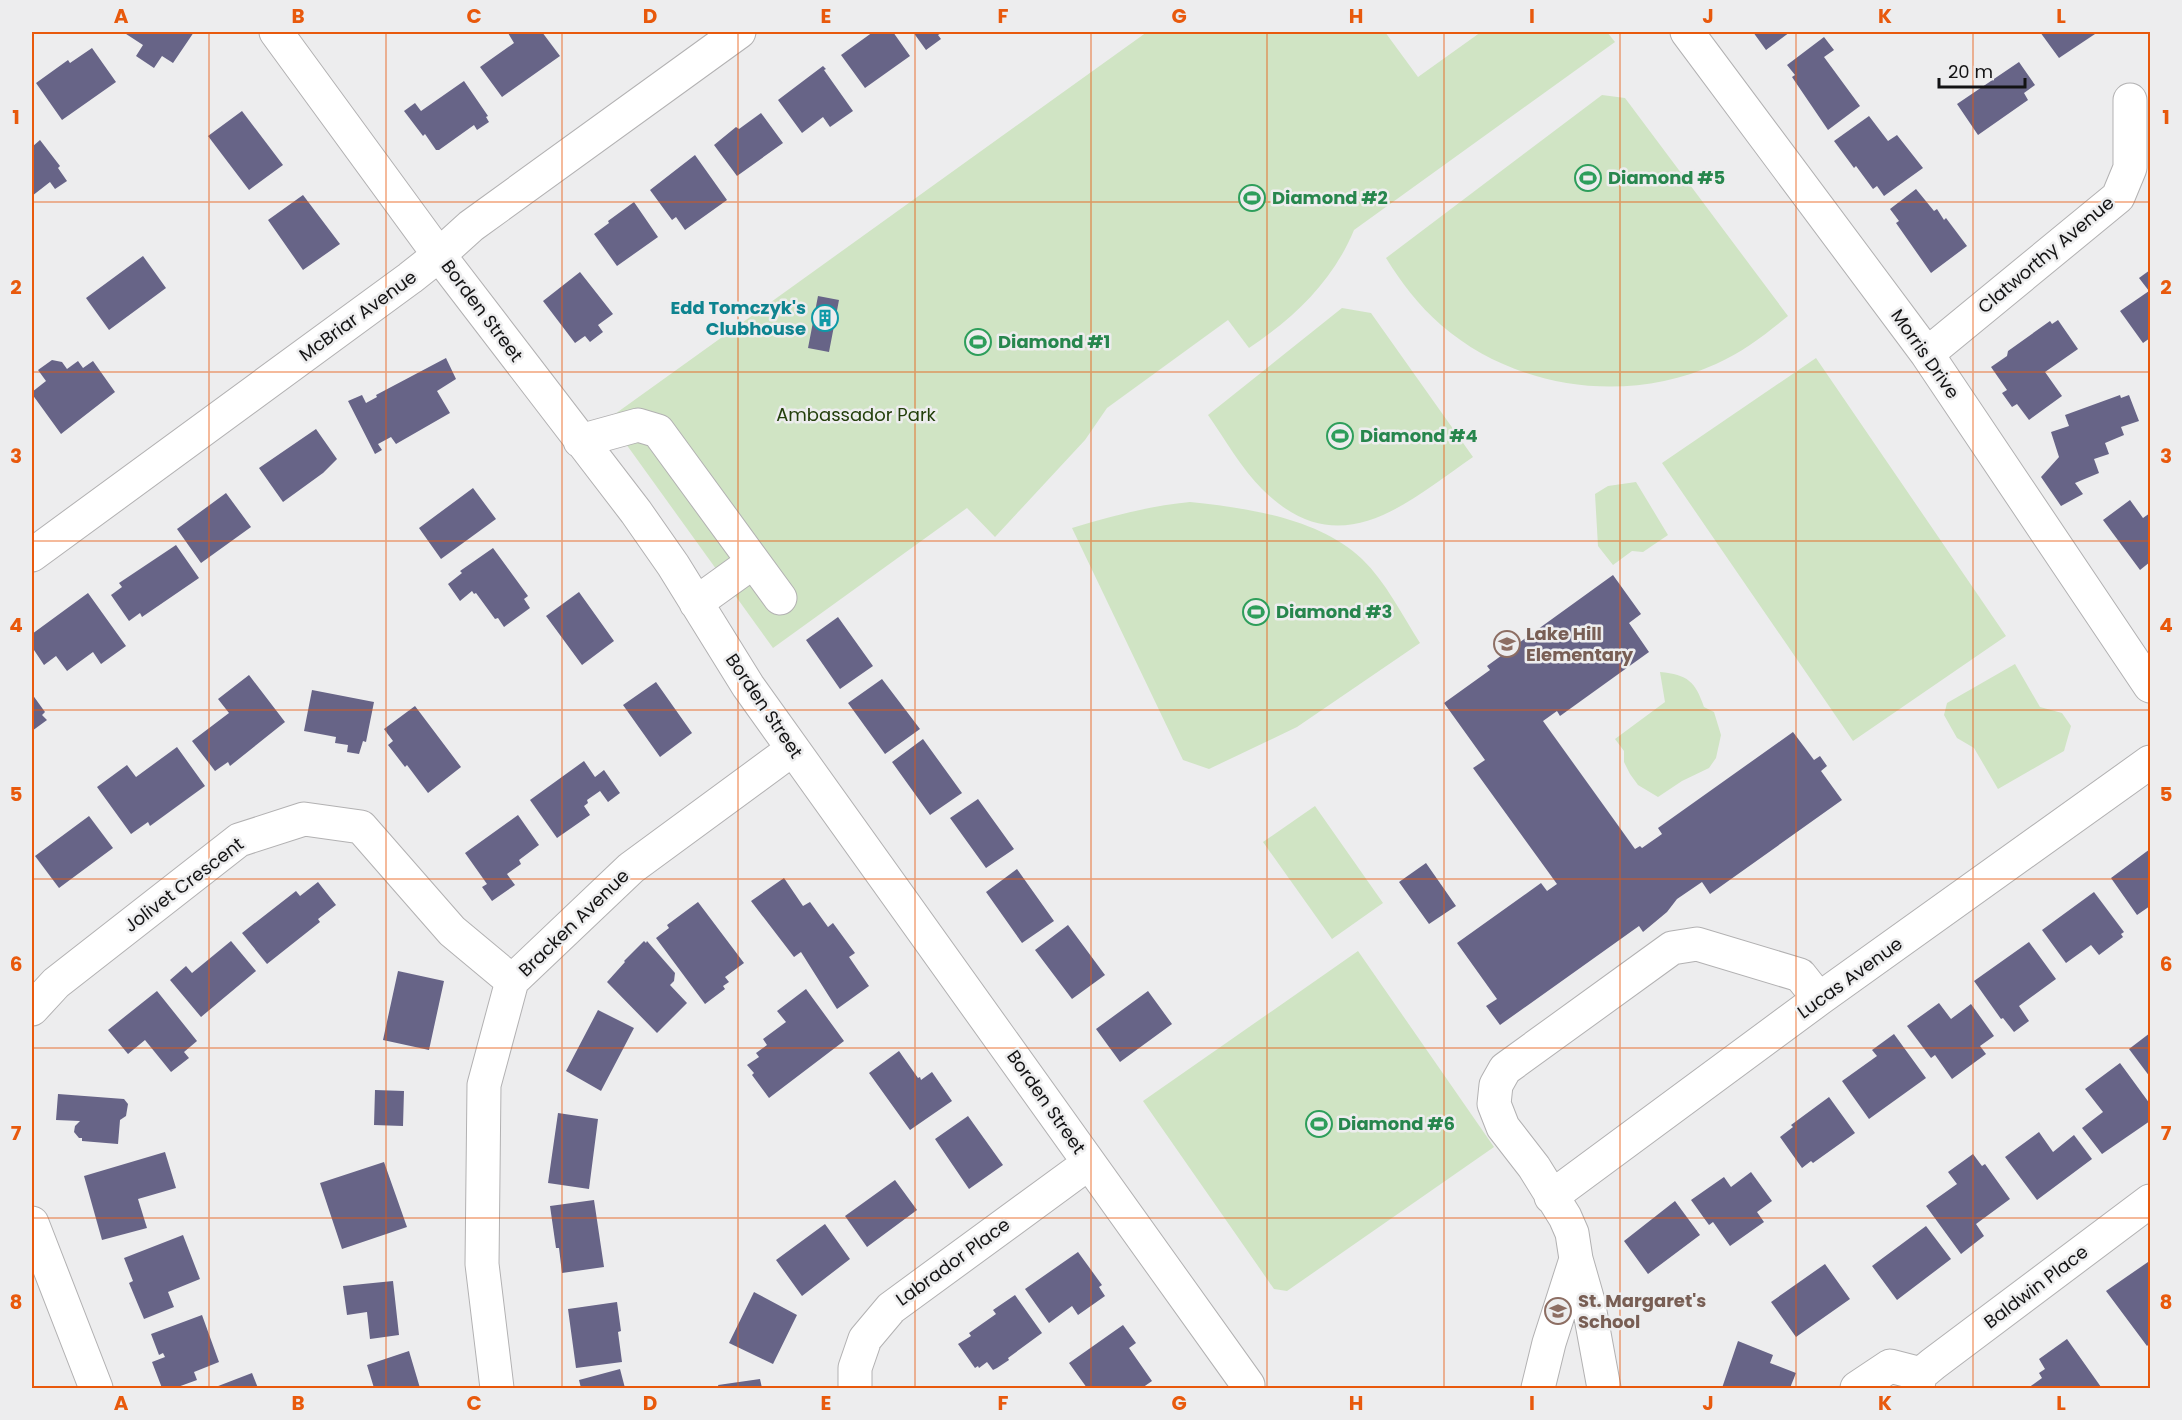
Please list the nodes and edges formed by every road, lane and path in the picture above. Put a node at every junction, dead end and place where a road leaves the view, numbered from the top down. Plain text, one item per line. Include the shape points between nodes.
1 (276, 32) edge
2 (739, 32) edge
3 (1687, 32) edge
4 (2130, 100) dead end
5 (439, 255) junction
6 (1927, 354) junction
7 (580, 441) junction
8 (32, 555) edge
9 (753, 562) junction
10 (780, 598) dead end
11 (696, 603) junction
12 (2151, 686) edge
13 (793, 749) junction
14 (2151, 762) edge
15 (512, 981) junction
16 (1819, 999) junction
17 (32, 1009) edge
18 (1089, 1163) junction
19 (1551, 1197) junction
20 (2151, 1201) edge
21 (32, 1223) edge
22 (1576, 1259) junction
23 (1919, 1381) edge
24 (1248, 1385) dead end
25 (96, 1389) edge
26 (497, 1389) edge
27 (855, 1389) edge
28 (1538, 1389) edge
29 (1604, 1389) edge
30 (1857, 1389) edge

1 - 5 street, Borden Street
2 - 5 street, McBriar Avenue via 471,226
3 - 6 street, Morris Drive
4 - 6 street, Clatworthy Avenue via 2130,168 2118,197
5 - 7 street, Borden Street
5 - 8 street, McBriar Avenue
6 - 12 street, Morris Drive
7 - 9 street via 638,425 658,431
7 - 11 street, Borden Street via 636,512
9 - 10 street
9 - 11 street
11 - 13 street, Borden Street
13 - 15 street, Bracken Avenue via 631,868
13 - 18 street, Borden Street
14 - 16 street, Lucas Avenue
15 - 17 street, Jolivet Crescent via 452,931 361,827 304,819 239,840 56,983
15 - 26 street, Bracken Avenue via 484,1085 482,1264
16 - 19 street, Lucas Avenue
16 - 19 street via 1800,975 1696,944 1672,948 1505,1069 1496,1085 1494,1104 1503,1127
18 - 24 street, Borden Street
18 - 27 street, Labrador Place via 891,1308 865,1339 855,1368
19 - 22 street via 1572,1233
20 - 23 street, Baldwin Place
21 - 25 street
22 - 28 street
22 - 29 street
23 - 30 street, Baldwin Place via 1890,1366

